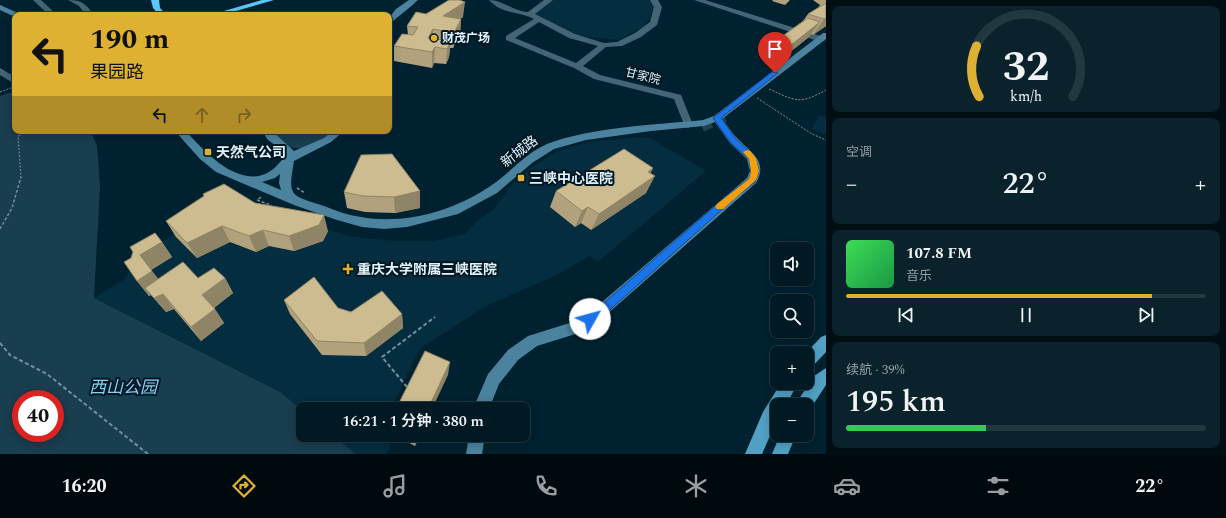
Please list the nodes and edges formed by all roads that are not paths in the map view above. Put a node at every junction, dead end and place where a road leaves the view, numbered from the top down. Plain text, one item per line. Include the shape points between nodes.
1 (37, 0) edge
2 (72, 0) edge
3 (150, 0) edge
4 (155, 0) edge
5 (270, 0) edge
6 (278, 0) edge
7 (414, 0) edge
8 (493, 0) edge
9 (549, 0) edge
10 (654, 0) edge
11 (698, 0) edge
12 (0, 7) edge
13 (50, 12) edge
14 (88, 12) edge
15 (155, 12) edge
16 (160, 12) edge
17 (225, 12) edge
18 (234, 12) edge
19 (12, 13) edge
20 (530, 14) junction
21 (392, 19) edge
22 (539, 19) junction
23 (824, 37) edge
24 (604, 44) junction
25 (577, 66) junction
26 (0, 71) edge
27 (12, 79) edge
28 (717, 118) junction
29 (688, 125) junction
30 (183, 134) edge
31 (269, 134) edge
32 (336, 134) edge
33 (289, 159) junction
34 (241, 178) junction
35 (294, 200) junction
36 (826, 342) edge
37 (814, 355) edge
38 (826, 375) edge
39 (786, 390) edge
40 (808, 398) edge
41 (484, 402) edge
42 (475, 442) edge
43 (785, 442) edge
44 (474, 454) edge
45 (753, 454) edge
46 (780, 454) edge

1 - 13 street
2 - 14 street via 82,4
3 - 15 highway
4 - 16 highway
5 - 17 highway
6 - 18 highway
7 - 21 main road
8 - 20 street via 517,14
9 - 20 street
10 - 24 street via 658,7 654,23 638,35 619,44
11 - 23 street
12 - 19 main road
20 - 22 street
22 - 24 street via 572,36
22 - 25 street, 甘家院 via 509,38
23 - 28 main road, 新城路
24 - 25 street
25 - 29 street, 甘家院 via 597,77 678,97
26 - 27 street
28 - 29 main road, 新城路
28 - 41 main road via 734,141 752,158 755,171 752,180 600,312 580,326 533,341 513,355 493,379
29 - 35 main road, 新城路 via 585,137 550,147 528,160 476,201 454,211 407,222 384,224 341,218
30 - 34 main road, 新城路 via 204,157 220,169
31 - 33 main road via 273,140 287,149
32 - 33 main road via 324,143
33 - 34 main road via 267,178
33 - 35 main road via 284,185
34 - 35 main road, 新城路
36 - 37 main road
38 - 40 main road
39 - 45 main road via 769,418
42 - 44 main road
43 - 46 main road

